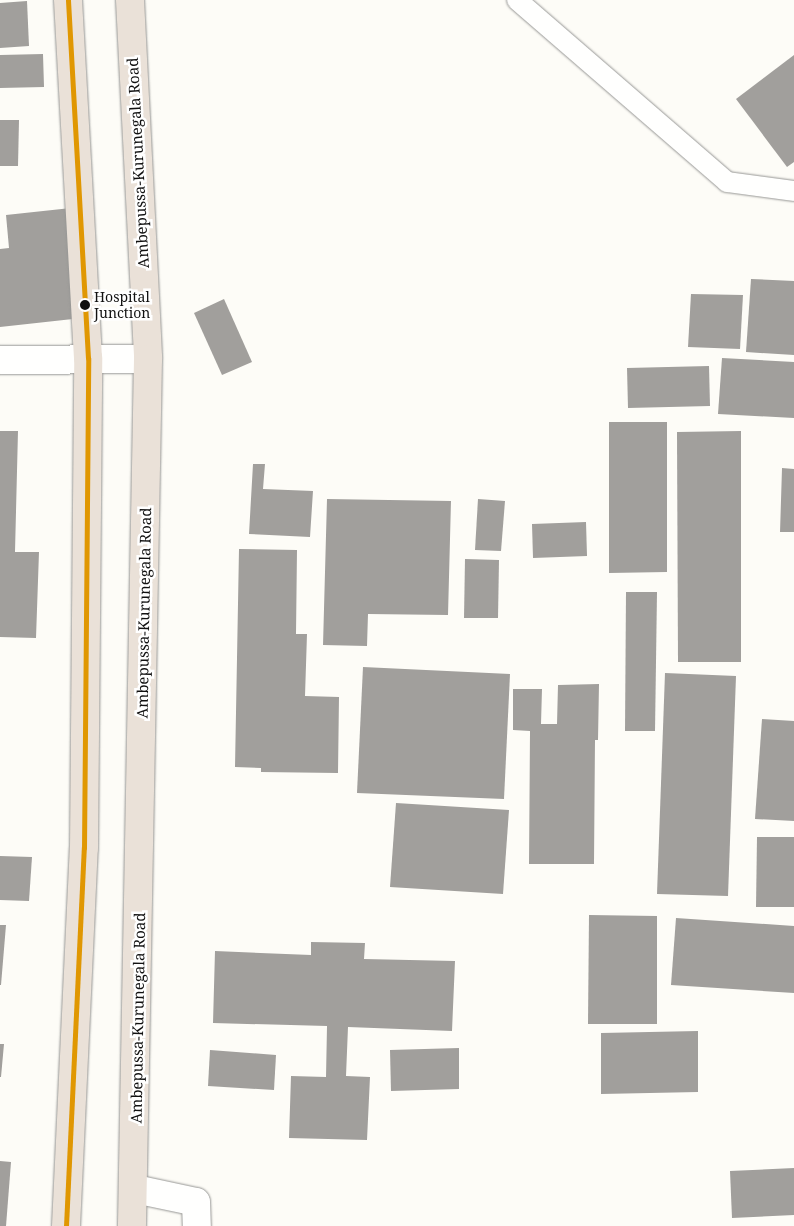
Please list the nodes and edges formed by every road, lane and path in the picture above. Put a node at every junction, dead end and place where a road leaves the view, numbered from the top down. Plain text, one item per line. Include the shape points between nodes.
1 (68, 0) edge
2 (130, 0) edge
3 (517, 0) edge
4 (794, 191) edge
5 (88, 358) junction
6 (148, 359) junction
7 (0, 360) edge
8 (135, 1189) junction
9 (66, 1226) edge
10 (132, 1226) edge
11 (197, 1226) edge

1 - 5 highway
2 - 6 highway, Ambepussa-Kurunegala Road
3 - 4 lane via 727,182
5 - 6 street
5 - 7 street
5 - 9 highway via 84,848
6 - 8 highway, Ambepussa-Kurunegala Road
8 - 10 highway, Ambepussa-Kurunegala Road
8 - 11 street via 196,1202

